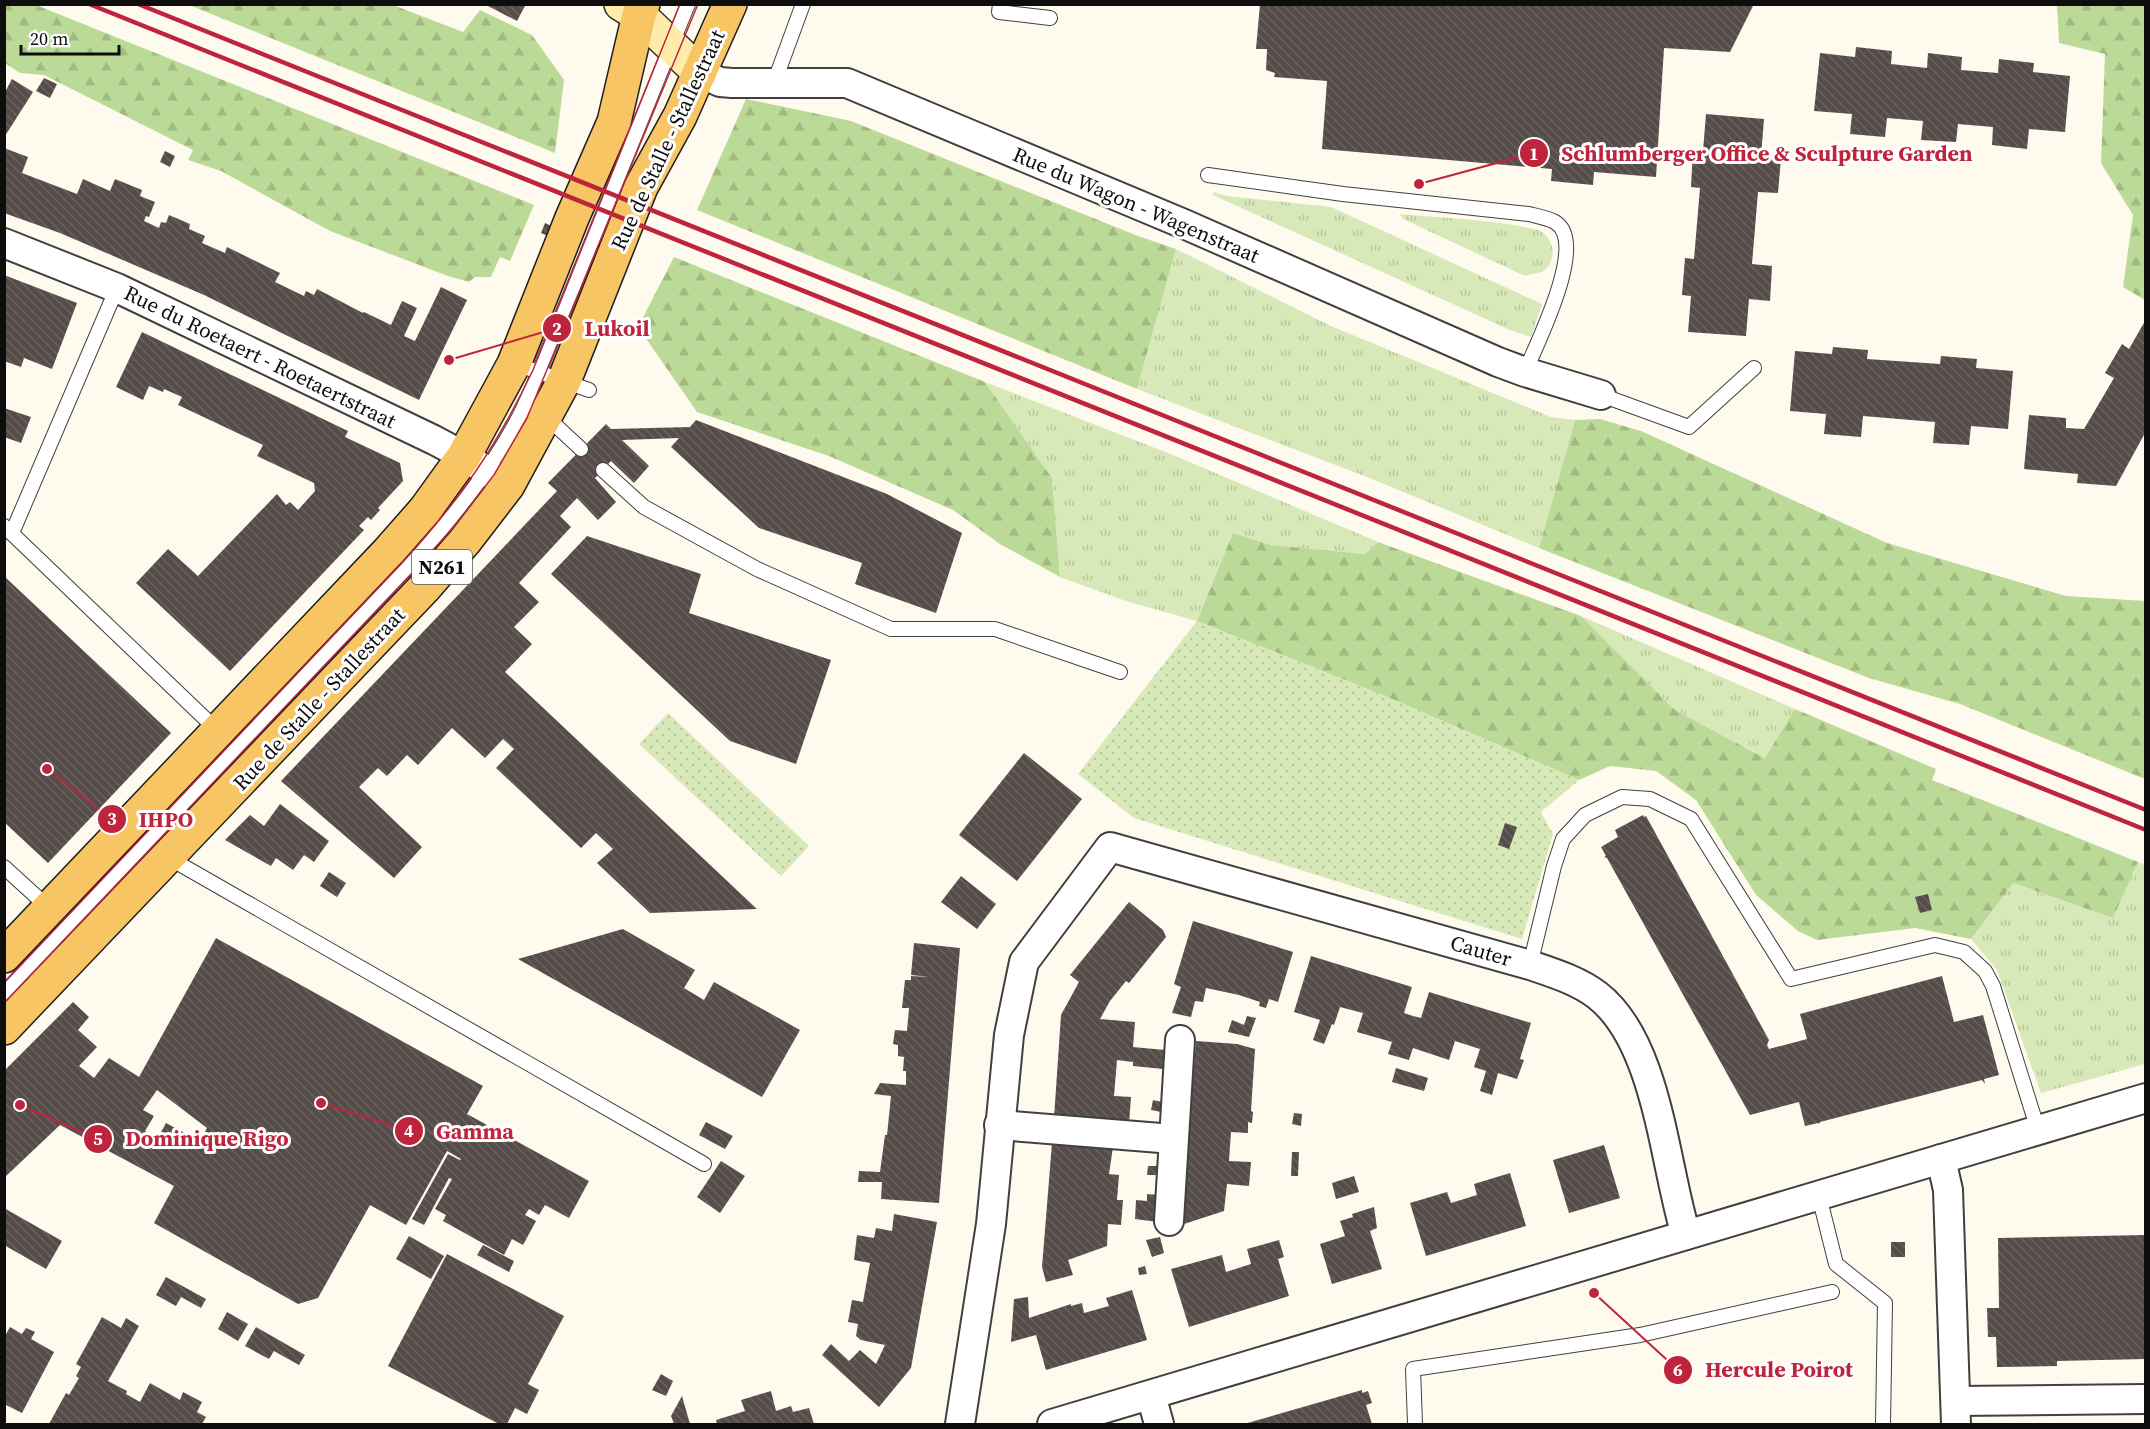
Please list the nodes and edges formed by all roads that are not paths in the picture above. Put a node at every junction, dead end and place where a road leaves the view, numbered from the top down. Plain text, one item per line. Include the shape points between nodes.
1 (688, 4) edge
2 (730, 4) edge
3 (803, 4) edge
4 (999, 4) edge
5 (634, 8) edge
6 (1050, 18) dead end
7 (672, 46) junction
8 (699, 73) junction
9 (774, 83) junction
10 (1208, 175) dead end
11 (4, 243) edge
12 (117, 288) junction
13 (1754, 368) dead end
14 (1525, 372) junction
15 (551, 377) junction
16 (1601, 395) joint
17 (1692, 411) dead end
18 (544, 418) junction
19 (1689, 427) junction
20 (581, 449) dead end
21 (603, 470) dead end
22 (486, 471) junction
23 (8, 529) edge
24 (1120, 672) dead end
25 (218, 731) junction
26 (169, 858) junction
27 (4, 867) edge
28 (50, 909) junction
29 (4, 956) edge
30 (1530, 965) junction
31 (4, 993) edge
32 (4, 1028) edge
33 (1180, 1040) dead end
34 (2145, 1098) edge
35 (999, 1125) junction
36 (2037, 1130) junction
37 (1173, 1139) junction
38 (1941, 1159) junction
39 (704, 1164) dead end
40 (1819, 1196) junction
41 (1169, 1221) dead end
42 (1686, 1235) junction
43 (1832, 1292) dead end
44 (1151, 1395) junction
45 (2145, 1399) edge
46 (1956, 1413) edge
47 (960, 1425) edge
48 (1052, 1425) edge
49 (1159, 1425) edge
50 (1414, 1425) edge
51 (1883, 1425) edge

1 - 7 lane, Rue de Stalle - Stallestraat
2 - 8 main road, Rue de Stalle - Stallestraat / N261
3 - 9 lane
4 - 6 lane via 999,12
5 - 7 street, Rue du Wagon - Wagenstraat
5 - 15 main road, Rue de Stalle - Stallestraat / N261 via 614,122 572,218
7 - 8 street, Rue du Wagon - Wagenstraat
7 - 15 lane, Rue de Stalle - Stallestraat
8 - 9 street, Rue du Wagon - Wagenstraat via 720,82
8 - 15 main road, Rue de Stalle - Stallestraat / N261
9 - 14 street, Rue du Wagon - Wagenstraat via 847,83
10 - 14 lane via 1343,194 1529,210 1556,222 1563,230 1567,253 1557,299
11 - 12 street, Rue du Roetaert - Roetaertstraat
12 - 22 street, Rue du Roetaert - Roetaertstraat
12 - 23 lane
13 - 19 lane
14 - 16 street, Rue du Wagon - Wagenstraat
15 - 18 main road, Rue de Stalle - Stallestraat / N261
15 - 22 main road, Rue de Stalle - Stallestraat / N261
16 - 19 lane
17 - 19 lane
18 - 20 lane
18 - 22 main road, Rue de Stalle - Stallestraat / N261
21 - 24 lane via 644,507 756,568 891,629 995,629
22 - 25 main road, Rue de Stalle - Stallestraat / N261 via 425,510
22 - 26 main road, Rue de Stalle - Stallestraat / N261 via 465,541
22 - 31 lane, Rue de Stalle - Stallestraat via 446,525 407,568
23 - 25 lane
25 - 28 main road, Rue de Stalle - Stallestraat / N261
26 - 32 main road, Rue de Stalle - Stallestraat / N261
26 - 39 lane
27 - 28 lane
28 - 29 main road, Rue de Stalle - Stallestraat / N261
30 - 35 street, Cauter via 1110,847 1024,962 1009,1035
30 - 36 lane via 1563,839 1585,815 1622,797 1650,799 1691,819 1791,979 1935,945 1964,952 1993,986
30 - 42 street, Cauter via 1576,981 1598,996 1632,1037 1643,1062
33 - 37 street
34 - 36 street
35 - 37 street
35 - 47 street via 991,1224
36 - 38 street
37 - 41 street
38 - 40 street
38 - 46 street via 1948,1190
40 - 42 street
40 - 51 lane via 1836,1263 1885,1303
42 - 44 street
43 - 50 lane via 1640,1335 1413,1369
44 - 48 street
44 - 49 street
45 - 46 street

